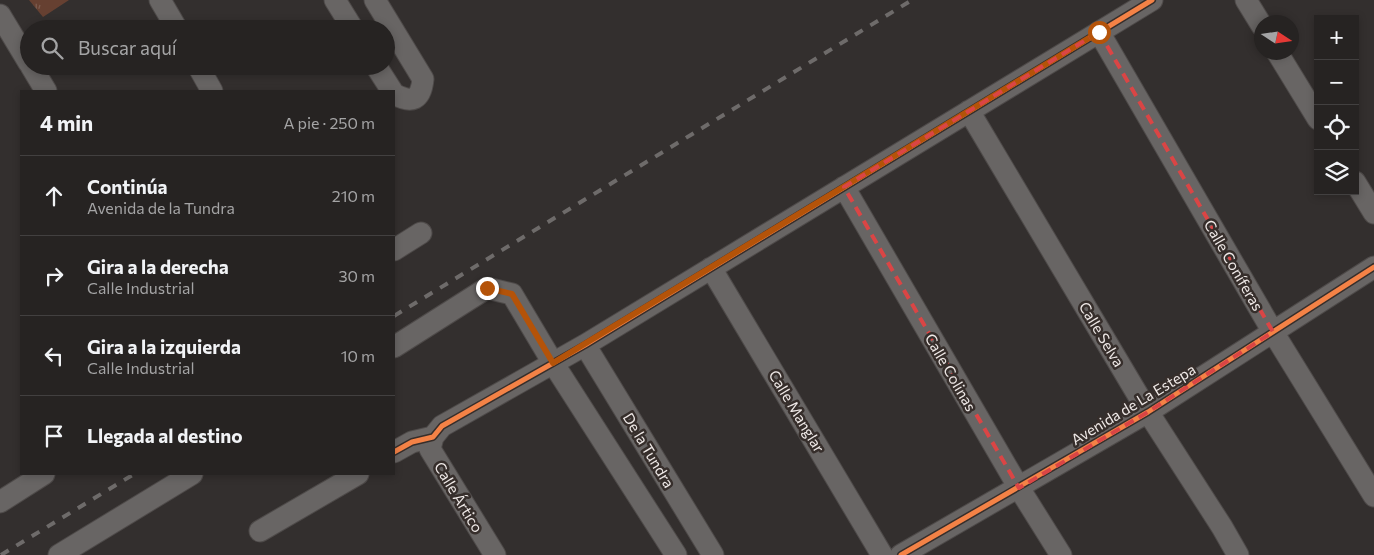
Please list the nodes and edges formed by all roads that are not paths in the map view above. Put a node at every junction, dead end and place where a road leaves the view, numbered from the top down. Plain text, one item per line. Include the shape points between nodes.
1 (160, 0) edge
2 (335, 0) edge
3 (375, 0) edge
4 (1152, 0) edge
5 (1246, 0) edge
6 (1255, 15) edge
7 (0, 16) edge
8 (171, 20) edge
9 (347, 20) edge
10 (387, 20) edge
11 (1099, 32) junction
12 (395, 33) edge
13 (20, 48) edge
14 (1282, 60) edge
15 (36, 75) edge
16 (203, 75) edge
17 (382, 75) edge
18 (45, 90) edge
19 (211, 90) edge
20 (392, 90) edge
21 (395, 93) edge
22 (969, 111) junction
23 (1314, 112) edge
24 (844, 187) junction
25 (1359, 189) edge
26 (1374, 213) edge
27 (421, 233) dead end
28 (395, 249) edge
29 (1374, 267) edge
30 (711, 268) junction
31 (1273, 332) junction
32 (585, 345) junction
33 (395, 346) edge
34 (553, 363) junction
35 (1148, 412) junction
36 (433, 437) junction
37 (395, 451) edge
38 (42, 475) edge
39 (190, 475) edge
40 (356, 475) edge
41 (1018, 488) junction
42 (1374, 496) edge
43 (0, 502) edge
44 (260, 531) dead end
45 (59, 555) edge
46 (495, 555) edge
47 (676, 555) edge
48 (713, 555) edge
49 (882, 555) edge
50 (901, 555) edge
51 (1061, 555) edge
52 (1238, 555) edge

1 - 8 street
2 - 9 street
3 - 10 street
4 - 11 street
5 - 6 street
7 - 13 street
11 - 22 street
11 - 31 street, Calle Coníferas
12 - 21 street via 423,79 418,96 402,98
14 - 23 street
15 - 18 street
16 - 19 street
17 - 20 street
22 - 24 street
22 - 35 street, Calle Selva
24 - 30 street
24 - 41 street, Calle Colinas
25 - 26 street
27 - 28 street
29 - 31 street, Avenida de La Estepa
30 - 32 street
30 - 49 street, Calle Manglar
31 - 35 street, Avenida de La Estepa
31 - 42 street, Calle Coníferas
32 - 34 street
32 - 48 street, De la Tundra
33 - 34 street via 487,288 512,294
34 - 36 street via 442,426
34 - 47 street
35 - 41 street, Avenida de La Estepa
35 - 52 street, Calle Selva
36 - 37 street via 412,442
36 - 46 street, Calle Ártico via 430,449
38 - 43 street
39 - 45 street
40 - 44 street
41 - 50 street, Avenida de La Estepa
41 - 51 street, Calle Colinas

